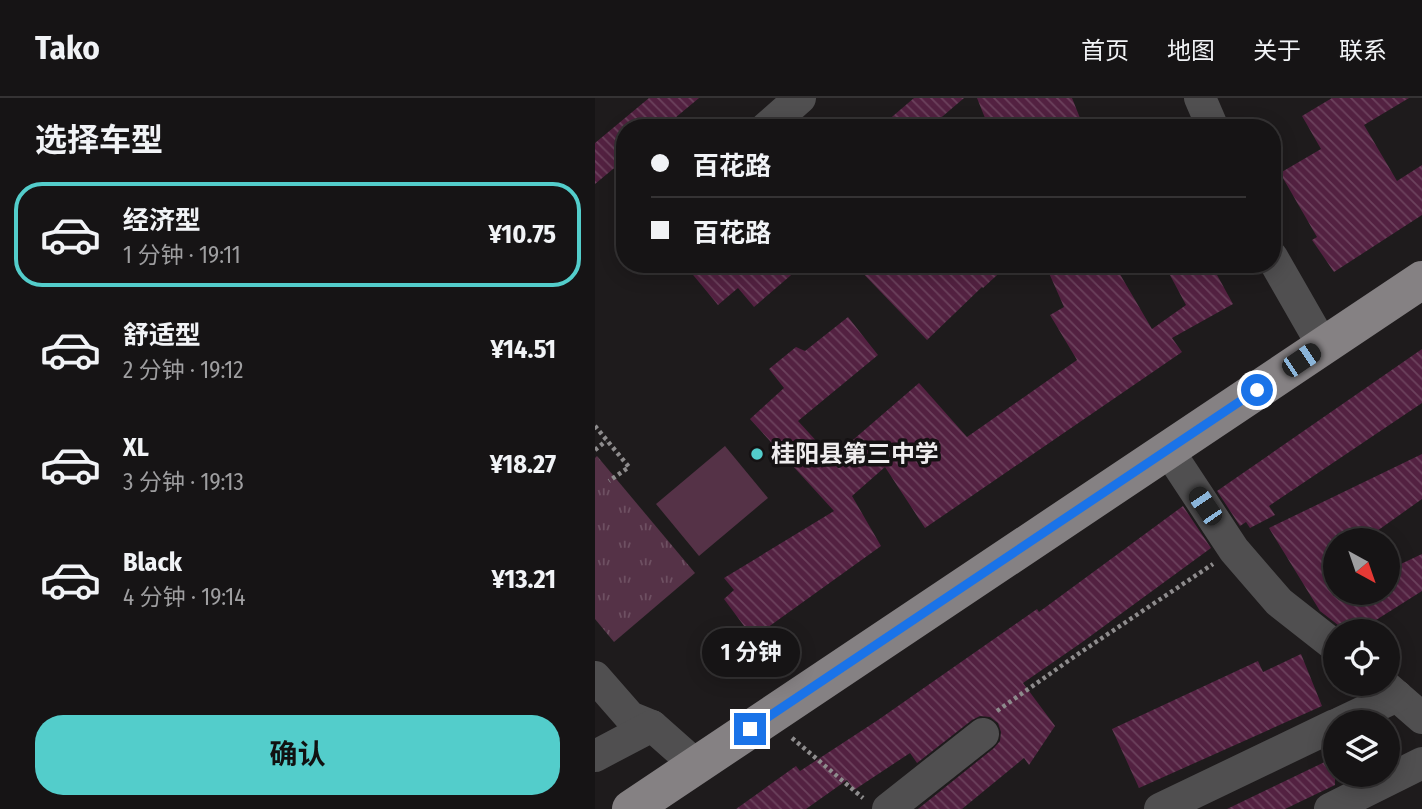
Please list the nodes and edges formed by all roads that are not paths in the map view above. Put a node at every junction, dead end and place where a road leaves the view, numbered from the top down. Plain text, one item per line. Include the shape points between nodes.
1 (800, 98) edge
2 (1200, 98) edge
3 (776, 119) edge
4 (1209, 119) edge
5 (1281, 272) edge
6 (1422, 280) edge
7 (1324, 346) junction
8 (1168, 450) junction
9 (1323, 637) edge
10 (595, 677) edge
11 (1381, 696) edge
12 (1397, 696) edge
13 (1360, 710) edge
14 (1422, 718) edge
15 (987, 725) road end
16 (652, 726) junction
17 (1323, 731) edge
18 (595, 756) edge
19 (1422, 763) edge
20 (696, 765) junction
21 (878, 806) edge
22 (631, 809) edge
23 (1160, 809) edge
24 (1330, 809) edge

1 - 3 street
2 - 4 street
5 - 7 street
6 - 7 main road
7 - 8 main road
8 - 9 street via 1234,550 1279,602
8 - 20 main road
10 - 16 street via 630,717
11 - 13 street
12 - 14 street
15 - 21 street
16 - 18 street
16 - 20 street
17 - 23 street
19 - 24 street
20 - 22 main road

